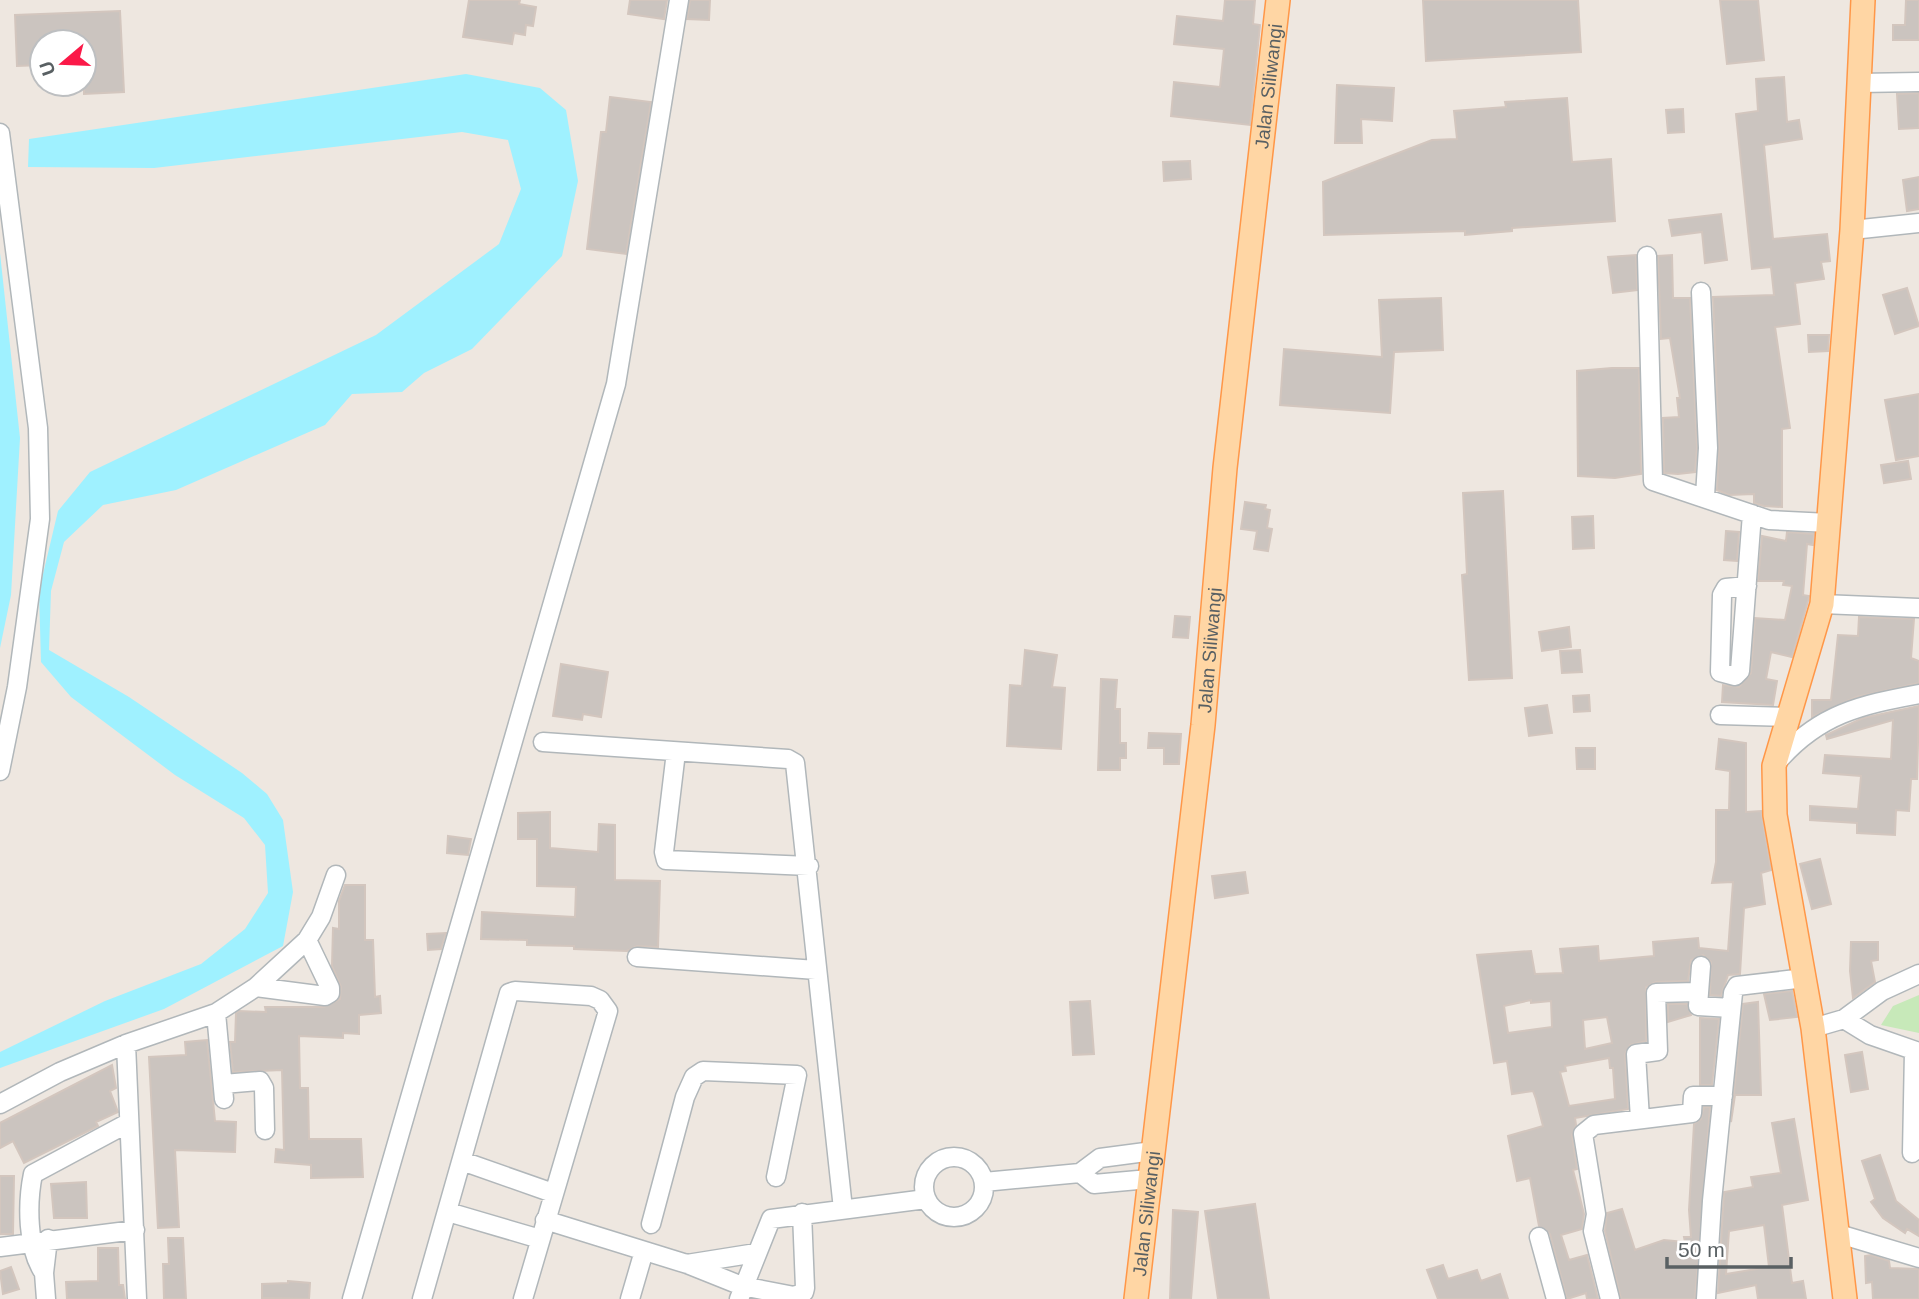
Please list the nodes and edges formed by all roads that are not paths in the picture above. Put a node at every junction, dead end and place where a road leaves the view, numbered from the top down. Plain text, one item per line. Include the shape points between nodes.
1 (679, 0) edge
2 (1278, 0) edge
3 (1863, 0) edge
4 (1919, 82) edge
5 (1858, 83) junction
6 (0, 133) edge
7 (1919, 223) edge
8 (1852, 230) junction
9 (1647, 256) dead end
10 (1701, 292) dead end
11 (1705, 496) junction
12 (1752, 514) junction
13 (1829, 523) junction
14 (1747, 586) dead end
15 (1822, 604) junction
16 (1919, 608) edge
17 (1919, 694) edge
18 (1720, 715) dead end
19 (1789, 717) junction
20 (543, 742) dead end
21 (676, 752) junction
22 (1774, 766) junction
23 (0, 771) edge
24 (809, 866) junction
25 (336, 875) dead end
26 (307, 940) junction
27 (637, 957) dead end
28 (1701, 965) dead end
29 (816, 970) junction
30 (1919, 974) edge
31 (1805, 978) junction
32 (256, 987) junction
33 (1697, 992) junction
34 (1731, 1008) junction
35 (216, 1013) junction
36 (1844, 1019) junction
37 (1813, 1028) junction
38 (126, 1044) junction
39 (1916, 1052) edge
40 (797, 1075) junction
41 (830, 1075) junction
42 (1723, 1096) junction
43 (0, 1104) edge
44 (1640, 1119) junction
45 (128, 1123) junction
46 (265, 1130) dead end
47 (1153, 1151) junction
48 (1912, 1153) dead end
49 (462, 1161) junction
50 (1080, 1172) junction
51 (776, 1177) dead end
52 (1149, 1179) junction
53 (984, 1182) junction
54 (553, 1193) junction
55 (926, 1199) junction
56 (843, 1209) junction
57 (448, 1212) junction
58 (802, 1213) junction
59 (545, 1220) junction
60 (651, 1224) dead end
61 (135, 1230) junction
62 (1839, 1234) junction
63 (1539, 1237) dead end
64 (540, 1239) junction
65 (40, 1240) junction
66 (0, 1247) edge
67 (644, 1251) junction
68 (756, 1253) junction
69 (1919, 1258) edge
70 (687, 1264) junction
71 (741, 1292) edge
72 (46, 1299) edge
73 (137, 1299) edge
74 (352, 1299) edge
75 (422, 1299) edge
76 (523, 1299) edge
77 (630, 1299) edge
78 (1136, 1299) edge
79 (1556, 1299) edge
80 (1610, 1299) edge
81 (1706, 1299) edge
82 (1845, 1299) edge

1 - 74 street via 616,384
2 - 47 main road, Jalan Siliwangi via 1225,468 1203,725
3 - 5 main road
4 - 5 street
5 - 8 main road
6 - 23 street via 38,428 40,519 17,687
7 - 8 street
8 - 13 main road
9 - 11 street via 1653,481
10 - 11 street
11 - 12 street
12 - 13 street via 1769,520
12 - 14 street
13 - 15 main road
15 - 16 street
15 - 19 main road
17 - 22 street via 1844,711 1808,731
18 - 19 street
19 - 22 main road
20 - 21 street
21 - 24 street via 796,763
21 - 24 street via 666,860
22 - 31 main road via 1775,815
24 - 29 street
25 - 26 street
26 - 32 street
26 - 32 street via 330,993
27 - 29 street
28 - 33 street
29 - 41 street
30 - 36 street via 1882,992
31 - 34 street via 1737,986
31 - 37 main road
32 - 35 street
33 - 34 street via 1698,1006
33 - 44 street via 1656,993 1658,1051 1636,1054
34 - 42 street
35 - 38 street
35 - 46 street via 224,1092 260,1081
36 - 37 street
36 - 39 street via 1870,1035
37 - 62 main road
38 - 43 street
38 - 45 street
39 - 48 street
40 - 41 street
40 - 51 street
40 - 60 street via 714,1070 694,1077
41 - 56 street
42 - 44 street via 1693,1097 1692,1113
42 - 81 street
44 - 80 street via 1594,1125 1583,1134 1596,1214 1593,1231
45 - 61 street
45 - 65 street via 33,1174
47 - 50 street via 1100,1158
47 - 52 main road, Jalan Siliwangi
49 - 54 street
49 - 54 street via 509,993 591,996 608,1011
49 - 57 street
50 - 52 street via 1094,1184
50 - 53 street
52 - 78 main road, Jalan Siliwangi
53 - 55 street via 977,1207 960,1217 940,1214
53 - 55 street via 968,1160 948,1157 927,1173
54 - 59 street
55 - 56 street
56 - 58 street
57 - 64 street
57 - 75 street
58 - 68 street via 771,1219
58 - 71 street via 804,1292 794,1296
59 - 64 street
59 - 67 street
61 - 65 street
61 - 73 street
62 - 69 street
62 - 82 main road
63 - 79 street
64 - 76 street
65 - 66 street
65 - 72 street via 38,1264 44,1273
67 - 70 street
67 - 77 street
68 - 70 street
68 - 71 street
70 - 71 street

